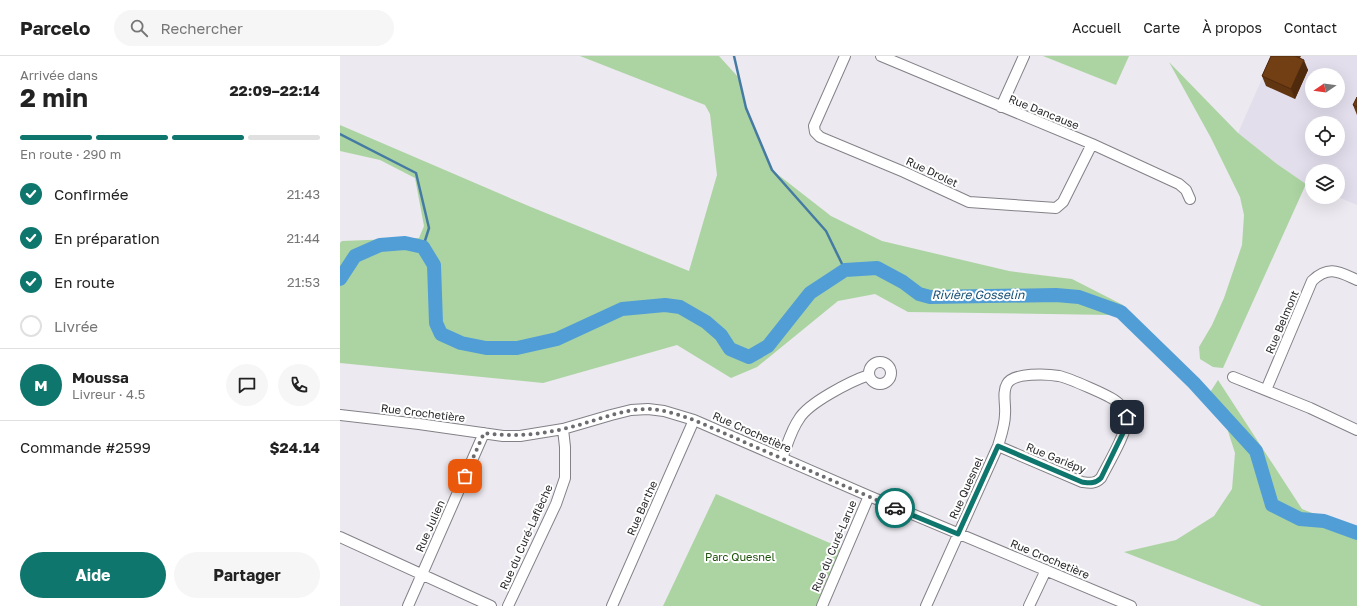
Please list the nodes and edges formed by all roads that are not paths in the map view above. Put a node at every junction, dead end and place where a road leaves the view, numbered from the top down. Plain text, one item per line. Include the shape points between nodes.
1 (845, 56) edge
2 (881, 56) edge
3 (1024, 56) edge
4 (1001, 107) junction
5 (1092, 144) junction
6 (1190, 200) dead end
7 (1357, 280) edge
8 (869, 375) dead end
9 (1233, 377) dead end
10 (1266, 390) junction
11 (340, 415) edge
12 (694, 420) junction
13 (563, 429) junction
14 (1357, 430) edge
15 (484, 433) junction
16 (998, 446) junction
17 (782, 458) junction
18 (869, 496) junction
19 (958, 534) junction
20 (340, 537) edge
21 (1046, 570) junction
22 (422, 574) junction
23 (408, 606) edge
24 (491, 606) edge
25 (508, 606) edge
26 (612, 606) edge
27 (822, 606) edge
28 (926, 606) edge
29 (1029, 606) edge
30 (1131, 606) edge

1 - 5 street, Rue Drolet via 814,126 820,138 969,202 1056,208 1063,202
2 - 4 street, Rue Dancause
3 - 4 street
4 - 5 street, Rue Dancause
5 - 6 street, Rue Dancause via 1179,184 1186,190
7 - 10 street, Rue Belmont via 1339,272 1327,271 1312,281
8 - 17 street via 821,399 803,412
9 - 10 street
10 - 14 street
11 - 15 street, Rue Crochetière
12 - 13 street, Rue Crochetière via 664,411 631,410
12 - 17 street, Rue Crochetière
12 - 26 street, Rue Barthe
13 - 15 street, Rue Crochetière via 520,436
13 - 25 street, Rue du Curé-Laflèche via 564,478 556,504
15 - 22 street, Rue Julien
16 - 16 street, Rue Gariépy via 1003,430 1007,383 1022,375 1058,376 1069,379 1116,401 1127,417 1126,427 1101,478 1096,482 1082,482
16 - 19 street, Rue Quesnel
17 - 18 street, Rue Crochetière
18 - 19 street, Rue Crochetière
18 - 27 street, Rue du Curé-Larue
19 - 21 street, Rue Crochetière
19 - 28 street, Rue Quesnel
20 - 22 street
21 - 29 street
21 - 30 street, Rue Crochetière
22 - 23 street, Rue Julien
22 - 24 street

